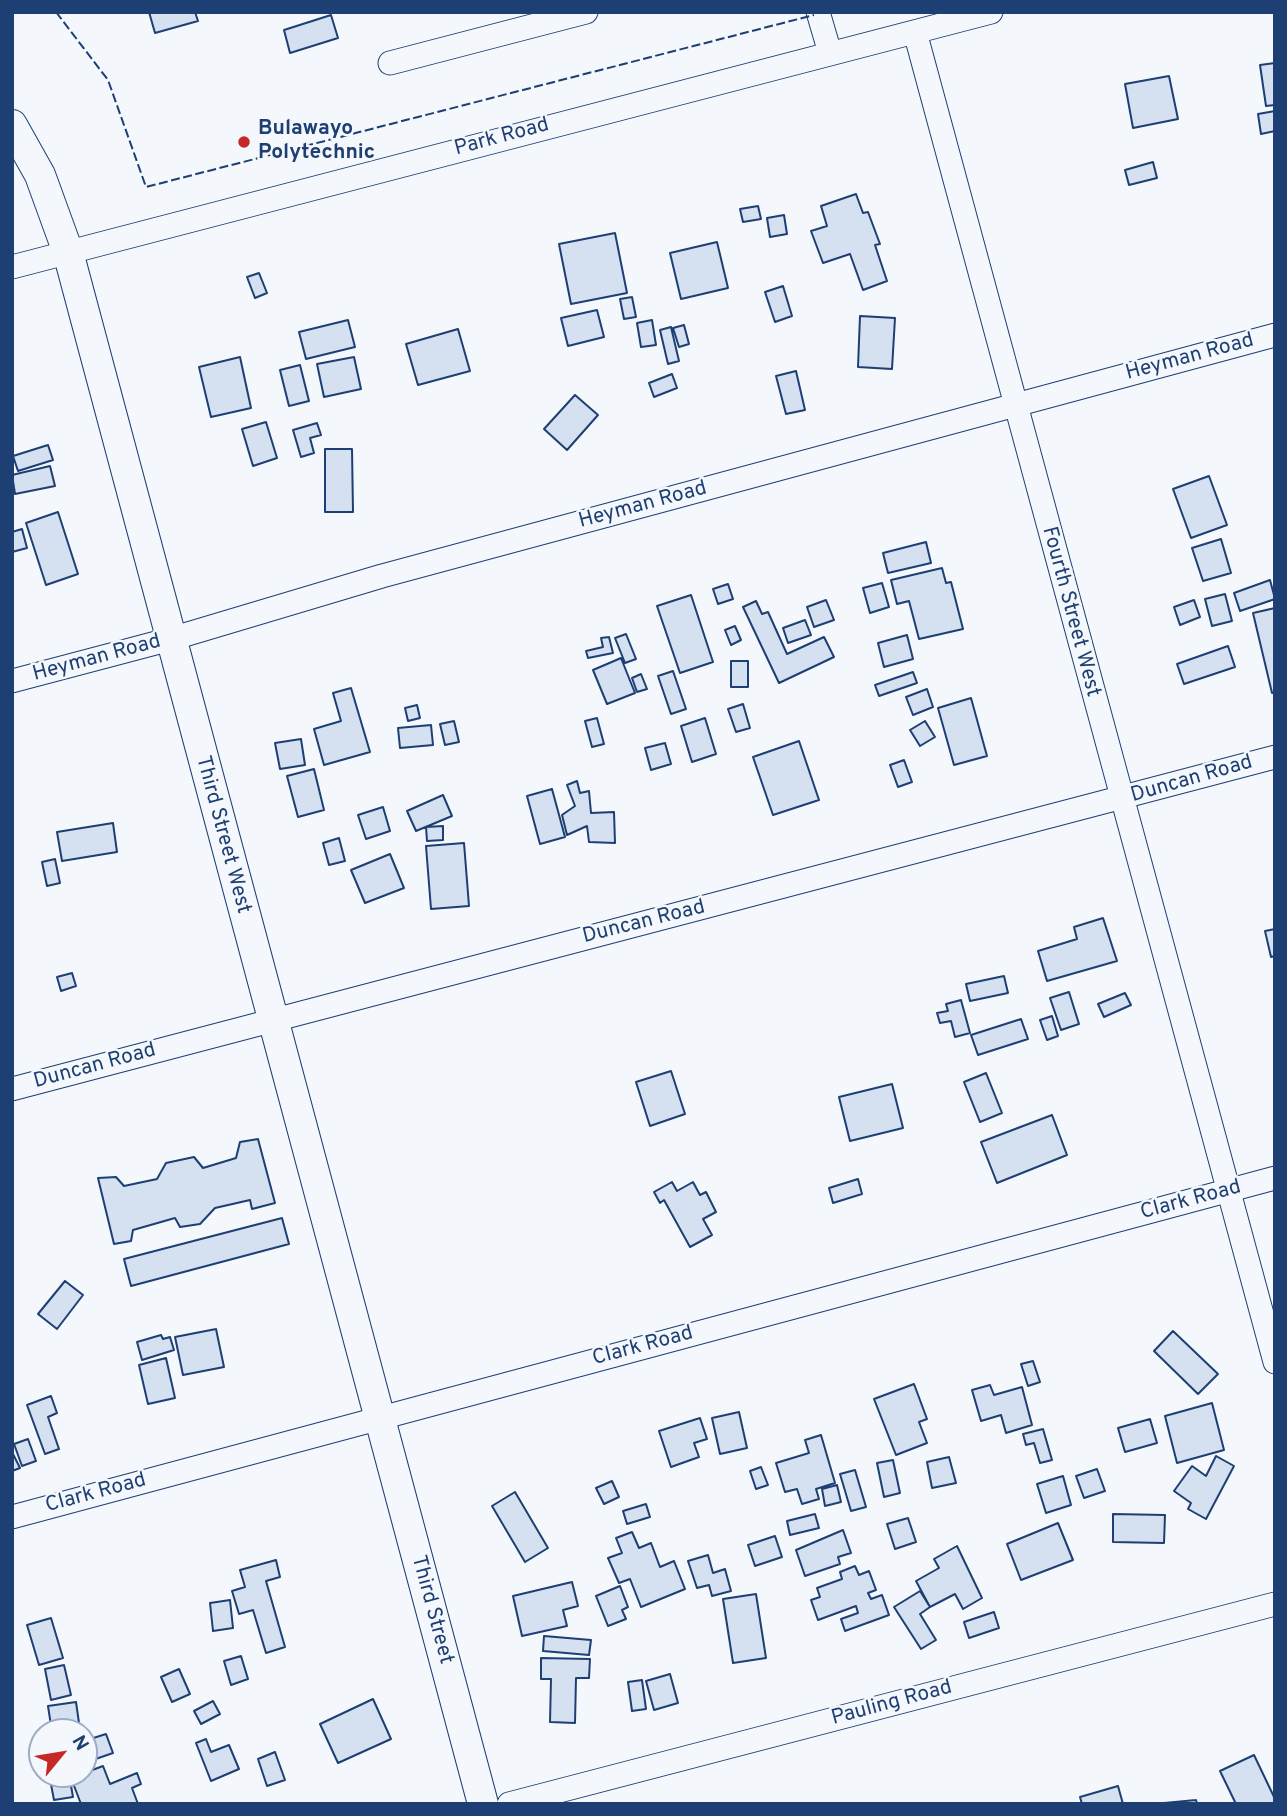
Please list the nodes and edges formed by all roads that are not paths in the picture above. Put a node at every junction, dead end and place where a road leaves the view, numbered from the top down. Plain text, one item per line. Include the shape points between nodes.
1 (586, 12) edge
2 (818, 12) edge
3 (991, 12) edge
4 (915, 32) junction
5 (830, 53) junction
6 (390, 63) dead end
7 (12, 125) edge
8 (68, 252) junction
9 (12, 267) edge
10 (1275, 335) edge
11 (1014, 405) junction
12 (171, 639) junction
13 (12, 681) edge
14 (1275, 757) edge
15 (1121, 800) junction
16 (270, 1020) junction
17 (12, 1089) edge
18 (1275, 1178) edge
19 (1228, 1191) junction
20 (1275, 1362) edge
21 (380, 1417) junction
22 (12, 1517) edge
23 (1275, 1604) edge
24 (483, 1804) edge
25 (509, 1804) edge

1 - 6 street
2 - 5 street
3 - 4 street, Park Road
4 - 5 street, Park Road
4 - 11 street, Fourth Street West
5 - 8 street, Park Road
7 - 8 main road, Third Street West via 40,174
8 - 9 street, Park Road
8 - 12 main road, Third Street West
10 - 11 street, Heyman Road
11 - 12 street, Heyman Road via 382,576
11 - 15 street, Fourth Street West
12 - 13 street, Heyman Road
12 - 16 main road, Third Street West
14 - 15 street, Duncan Road
15 - 16 street, Duncan Road
15 - 19 street, Fourth Street West
16 - 17 street, Duncan Road
16 - 21 main road, Third Street West
18 - 19 street, Clark Road
19 - 20 street, Fourth Street West
19 - 21 street, Clark Road
21 - 22 street, Clark Road
21 - 24 main road, Third Street
23 - 25 street, Pauling Road

